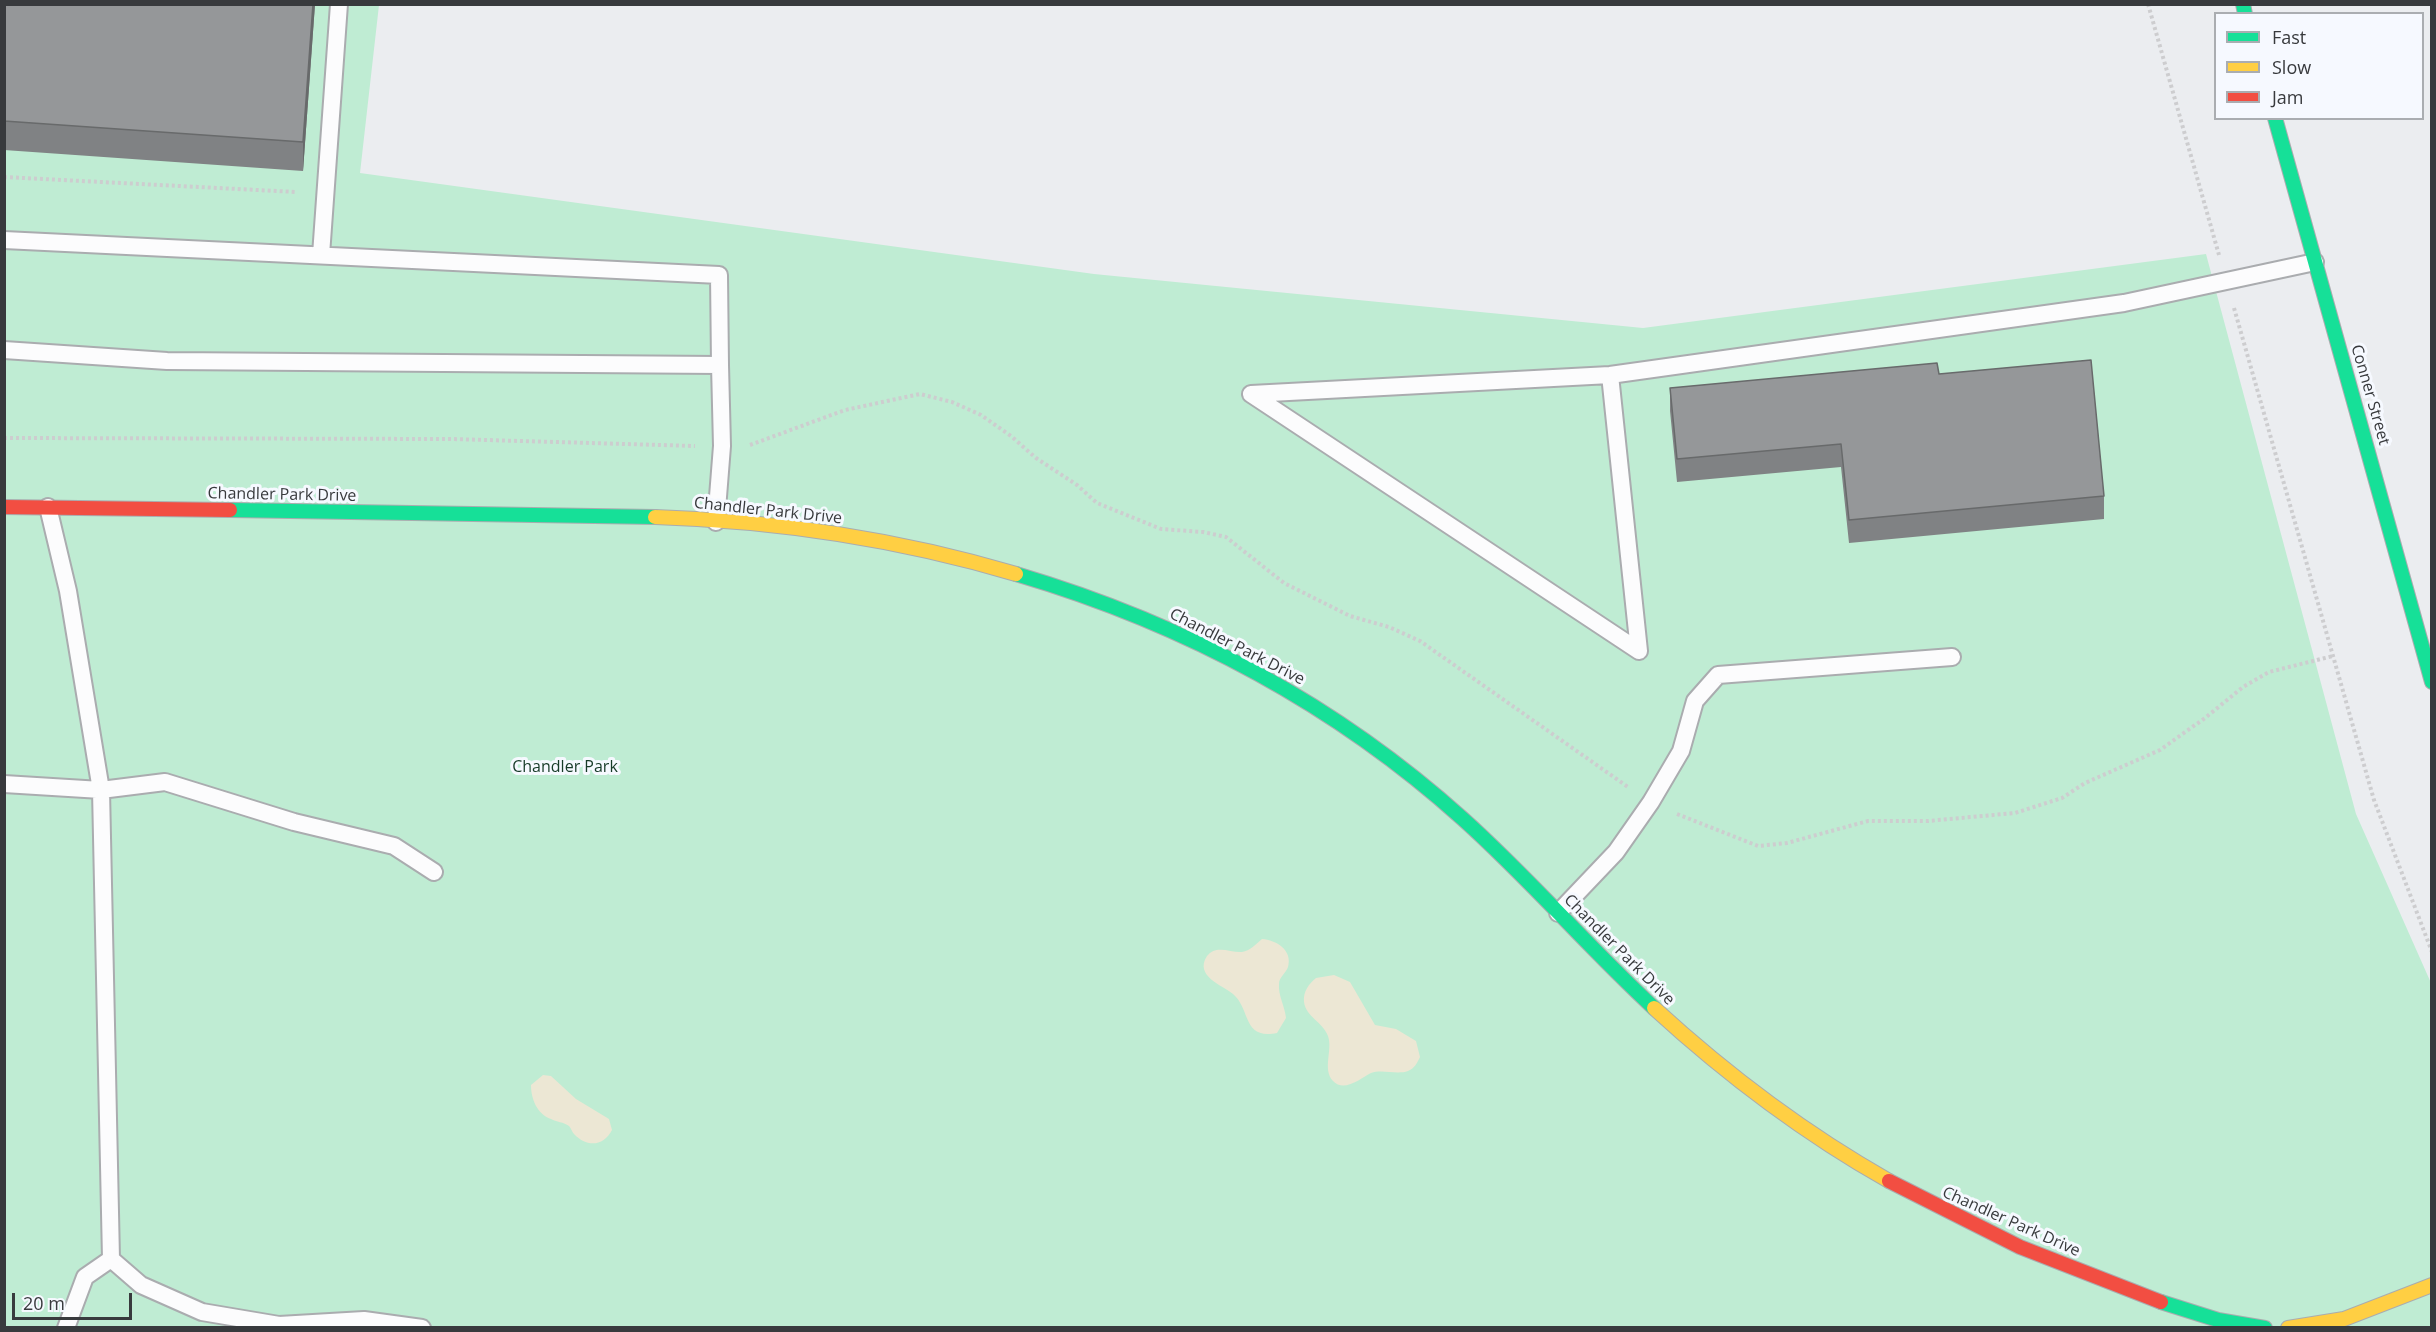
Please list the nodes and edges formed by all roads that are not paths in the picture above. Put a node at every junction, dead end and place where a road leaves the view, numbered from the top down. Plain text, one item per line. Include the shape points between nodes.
1 (339, 4) edge
2 (2276, 120) edge
3 (4, 240) edge
4 (321, 255) junction
5 (2315, 262) junction
6 (4, 350) edge
7 (720, 365) junction
8 (1610, 375) junction
9 (4, 507) edge
10 (48, 507) junction
11 (717, 522) junction
12 (1952, 657) dead end
13 (2432, 682) edge
14 (4, 784) edge
15 (101, 790) junction
16 (434, 872) dead end
17 (1558, 913) junction
18 (111, 1259) junction
19 (2432, 1285) edge
20 (66, 1328) edge
21 (422, 1328) edge
22 (2265, 1328) edge
23 (2288, 1328) edge

1 - 4 lane
2 - 5 street, Conner Street
3 - 4 lane
4 - 7 lane via 719,274
5 - 8 lane via 2124,303
5 - 13 street, Conner Street
6 - 7 lane via 168,361
7 - 11 lane via 722,446
8 - 8 lane via 1639,651 1251,394 1418,385
9 - 10 street, Chandler Park Drive
10 - 11 street, Chandler Park Drive via 653,517
10 - 15 lane via 68,591
11 - 17 street, Chandler Park Drive via 804,528 958,559 1034,580 1182,635 1315,705 1384,753 1465,821
12 - 17 lane via 1718,675 1695,701 1681,751 1651,802 1616,852
14 - 15 lane
15 - 16 lane via 165,782 294,822 394,846
15 - 18 lane
17 - 22 street, Chandler Park Drive via 1683,1036 1764,1100 1850,1159 1937,1209 2027,1251 2145,1296 2243,1326
18 - 20 lane via 85,1277
18 - 21 lane via 141,1285 202,1312 279,1325 364,1320
19 - 23 street via 2366,1313

